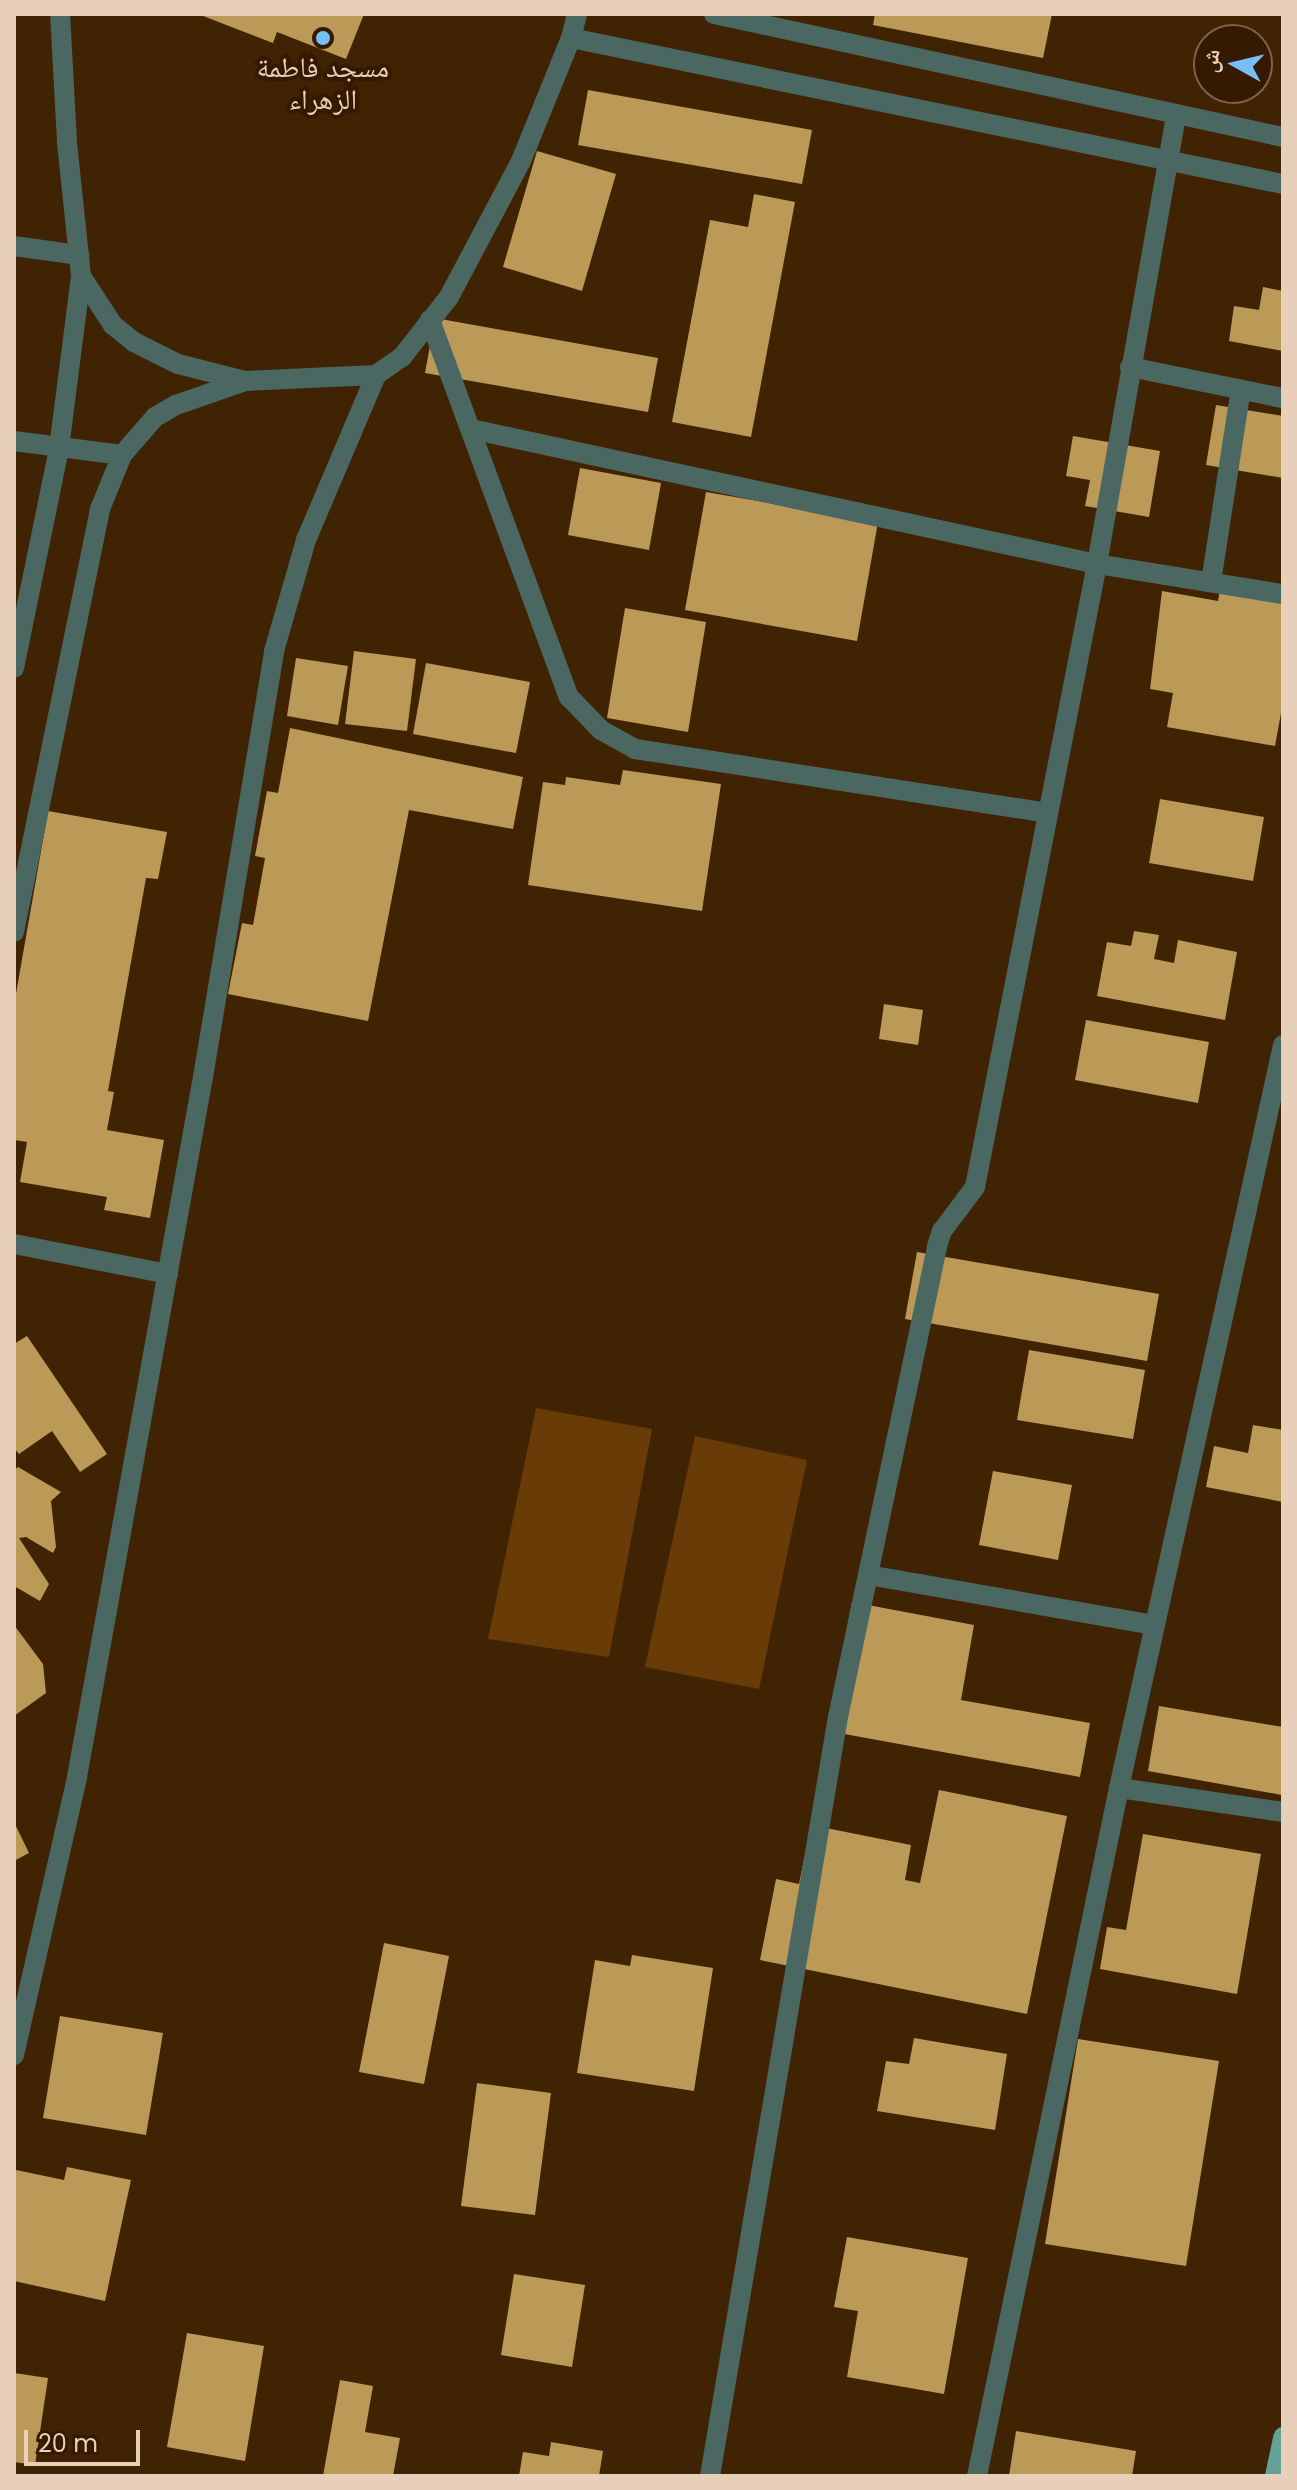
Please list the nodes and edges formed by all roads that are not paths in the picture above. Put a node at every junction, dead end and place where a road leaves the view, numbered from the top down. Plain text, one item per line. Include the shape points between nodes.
1 (60, 14) edge
2 (577, 14) edge
3 (714, 14) edge
4 (571, 38) junction
5 (1176, 114) junction
6 (1283, 137) edge
7 (1165, 159) junction
8 (1283, 184) edge
9 (14, 246) edge
10 (79, 255) junction
11 (81, 276) junction
12 (430, 320) junction
13 (1130, 367) junction
14 (376, 375) junction
15 (245, 381) junction
16 (1241, 389) junction
17 (1283, 398) edge
18 (471, 429) junction
19 (14, 441) edge
20 (59, 448) junction
21 (122, 455) junction
22 (1097, 564) junction
23 (1211, 582) junction
24 (1283, 594) edge
25 (18, 624) edge
26 (14, 668) edge
27 (1048, 813) junction
28 (14, 932) edge
29 (1283, 1045) edge
30 (14, 1244) edge
31 (168, 1274) junction
32 (868, 1575) junction
33 (1155, 1625) junction
34 (1119, 1788) junction
35 (1283, 1812) edge
36 (14, 2055) edge
37 (1283, 2437) edge
38 (710, 2476) edge
39 (977, 2476) edge
40 (1275, 2476) edge

1 - 10 street
2 - 4 street
3 - 5 street
4 - 7 street
4 - 12 street via 521,161 449,297
5 - 6 street
5 - 7 street
7 - 8 street
7 - 13 street
9 - 10 street
10 - 11 street
11 - 15 street via 113,325 134,342 178,364
11 - 20 street
12 - 14 street via 402,357
12 - 18 street
13 - 16 street
13 - 22 street
14 - 15 street
14 - 31 street via 306,540 274,651
15 - 21 street via 155,417
16 - 17 street
16 - 23 street
18 - 22 street
18 - 27 street via 569,697 617,741 635,749
19 - 20 street
20 - 21 street
20 - 25 street
21 - 28 street via 100,509
22 - 23 street
22 - 27 street
23 - 24 street
25 - 26 street
27 - 32 street via 975,1187 937,1246
29 - 33 street
30 - 31 street
31 - 36 street via 77,1777
32 - 33 street
32 - 38 street via 838,1717
33 - 34 street
34 - 35 street
34 - 39 street
37 - 40 main road

